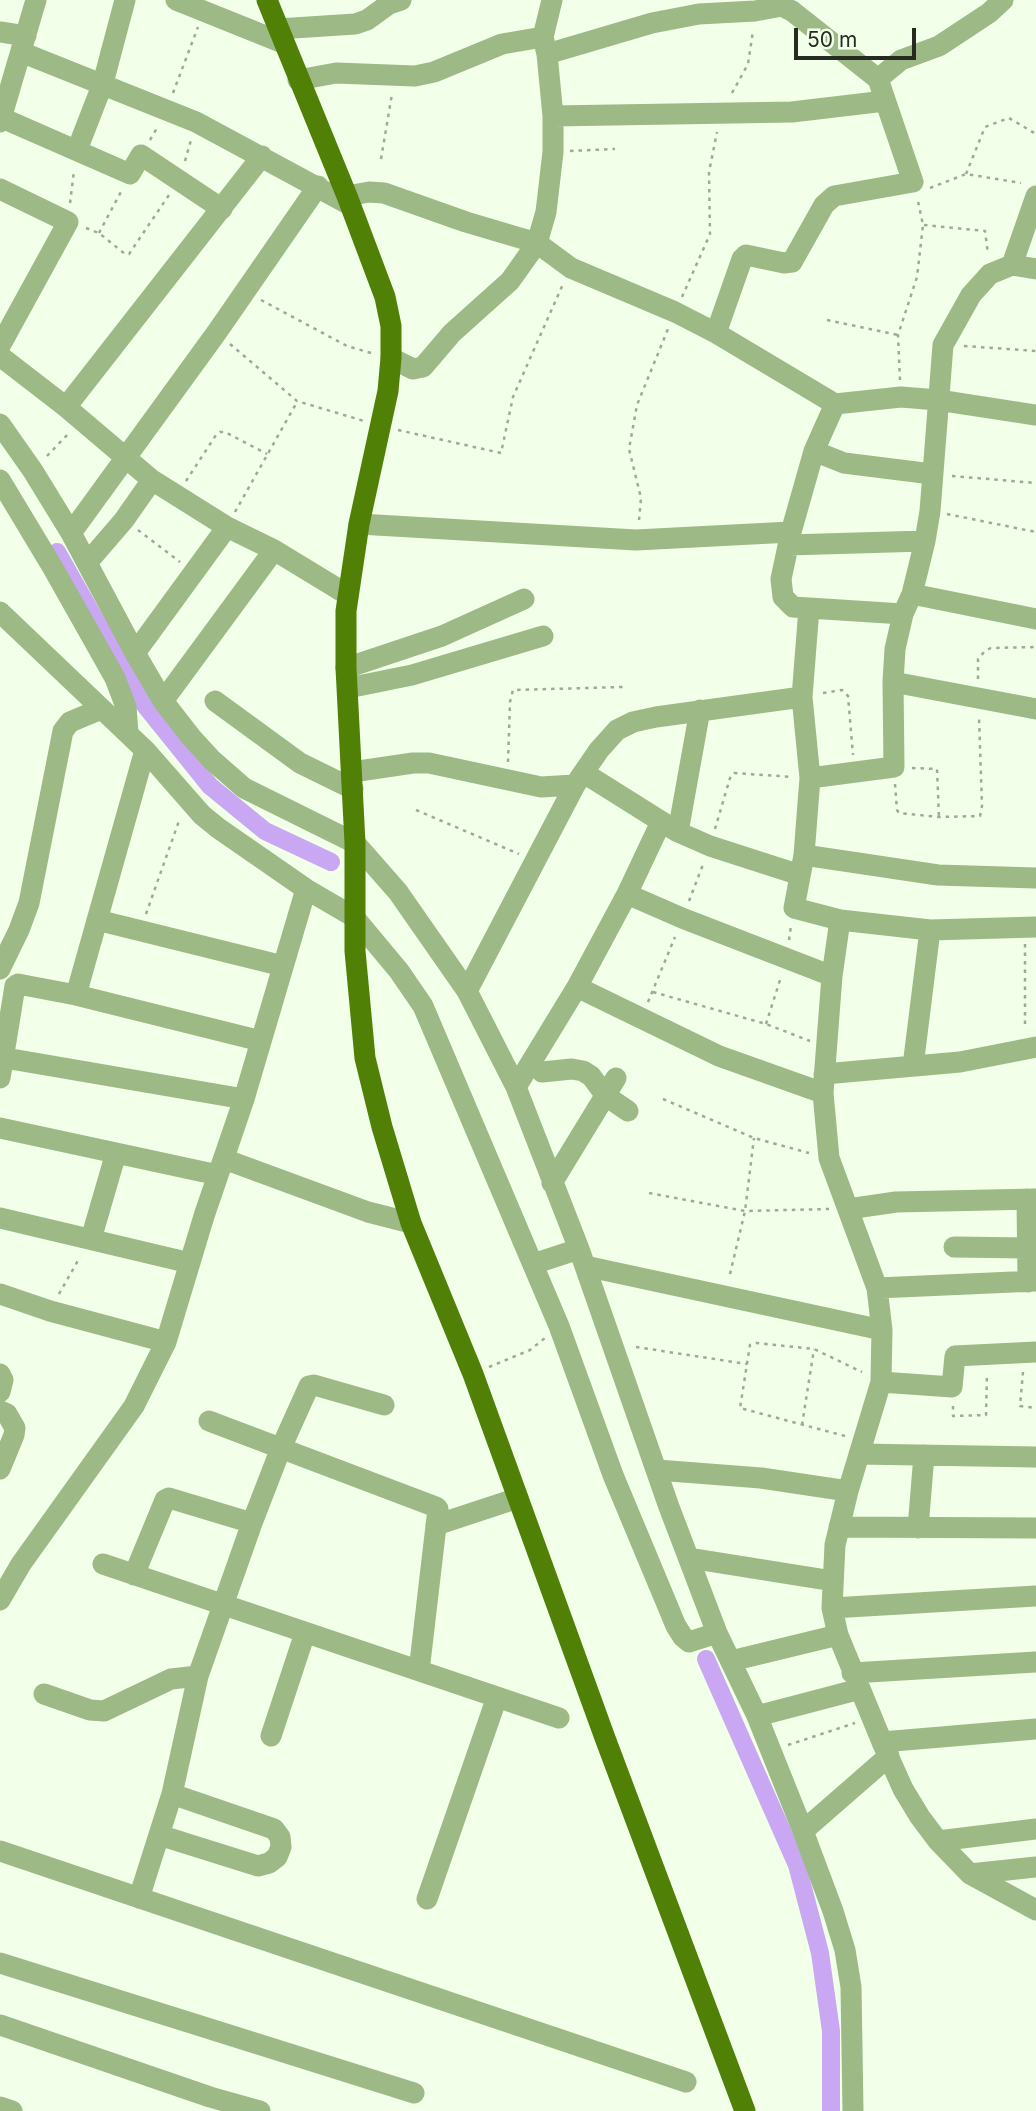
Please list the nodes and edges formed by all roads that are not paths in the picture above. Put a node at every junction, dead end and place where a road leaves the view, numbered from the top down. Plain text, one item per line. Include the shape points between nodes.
1 (36, 0) edge
2 (125, 0) edge
3 (176, 0) edge
4 (267, 0) edge
5 (552, 0) edge
6 (1003, 0) edge
7 (392, 1) edge
8 (792, 5) edge
9 (0, 32) edge
10 (280, 36) junction
11 (23, 44) junction
12 (545, 46) junction
13 (878, 79) junction
14 (298, 80) junction
15 (103, 83) junction
16 (885, 101) junction
17 (553, 116) junction
18 (0, 118) edge
19 (77, 150) junction
20 (262, 156) junction
21 (318, 186) junction
22 (0, 189) edge
23 (1030, 190) edge
24 (349, 200) junction
25 (222, 209) junction
26 (537, 243) junction
27 (1012, 265) junction
28 (1036, 269) edge
29 (716, 333) junction
30 (0, 346) edge
31 (0, 356) edge
32 (391, 358) junction
33 (938, 400) junction
34 (835, 404) junction
35 (74, 414) junction
36 (1036, 415) edge
37 (0, 424) edge
38 (814, 451) junction
39 (124, 457) junction
40 (932, 474) junction
41 (0, 480) edge
42 (152, 480) junction
43 (359, 524) junction
44 (227, 527) junction
45 (67, 528) junction
46 (790, 538) junction
47 (37, 541) junction
48 (925, 541) junction
49 (274, 550) junction
50 (87, 563) junction
51 (912, 594) junction
52 (348, 595) junction
53 (524, 599) dead end
54 (809, 608) junction
55 (0, 612) edge
56 (903, 614) junction
57 (1036, 619) edge
58 (542, 636) dead end
59 (135, 653) junction
60 (347, 678) junction
61 (893, 682) junction
62 (802, 697) junction
63 (163, 701) junction
64 (215, 701) dead end
65 (101, 709) junction
66 (1036, 709) edge
67 (700, 710) junction
68 (128, 733) junction
69 (145, 750) junction
70 (810, 778) junction
71 (579, 779) junction
72 (353, 780) junction
73 (670, 827) junction
74 (355, 843) junction
75 (802, 865) junction
76 (1036, 878) edge
77 (306, 889) junction
78 (627, 894) junction
79 (354, 917) junction
80 (97, 920) junction
81 (840, 920) junction
82 (1031, 927) edge
83 (930, 929) junction
84 (282, 966) junction
85 (6, 975) edge
86 (832, 976) junction
87 (577, 987) junction
88 (467, 991) junction
89 (76, 995) junction
90 (6, 1017) edge
91 (261, 1041) junction
92 (1031, 1048) edge
93 (1, 1064) edge
94 (913, 1066) junction
95 (542, 1072) dead end
96 (823, 1084) junction
97 (516, 1087) junction
98 (611, 1087) junction
99 (244, 1099) junction
100 (628, 1111) dead end
101 (0, 1128) edge
102 (116, 1153) junction
103 (221, 1167) junction
104 (552, 1183) junction
105 (1031, 1199) edge
106 (848, 1209) junction
107 (0, 1218) edge
108 (411, 1223) junction
109 (90, 1239) junction
110 (954, 1247) dead end
111 (1027, 1248) junction
112 (582, 1258) junction
113 (190, 1263) junction
114 (533, 1264) junction
115 (1032, 1282) edge
116 (877, 1288) junction
117 (0, 1294) edge
118 (882, 1330) junction
119 (166, 1342) junction
120 (1031, 1352) edge
121 (0, 1374) edge
122 (881, 1382) junction
123 (0, 1392) edge
124 (384, 1405) dead end
125 (0, 1411) edge
126 (209, 1421) dead end
127 (281, 1448) junction
128 (862, 1448) junction
129 (924, 1455) junction
130 (1036, 1457) edge
131 (0, 1469) edge
132 (657, 1470) junction
133 (848, 1491) junction
134 (518, 1498) junction
135 (252, 1523) junction
136 (436, 1525) junction
137 (839, 1527) junction
138 (918, 1528) junction
139 (1036, 1528) edge
140 (689, 1558) junction
141 (103, 1564) dead end
142 (134, 1575) junction
143 (833, 1581) junction
144 (1036, 1596) edge
145 (0, 1600) edge
146 (223, 1605) junction
147 (832, 1608) junction
148 (305, 1633) junction
149 (717, 1633) junction
150 (838, 1635) junction
151 (731, 1661) junction
152 (1036, 1662) edge
153 (419, 1671) junction
154 (198, 1676) junction
155 (856, 1681) junction
156 (44, 1695) dead end
157 (497, 1698) junction
158 (757, 1716) junction
159 (559, 1718) dead end
160 (1036, 1729) edge
161 (271, 1736) dead end
162 (885, 1749) junction
163 (172, 1794) junction
164 (1036, 1829) edge
165 (803, 1831) junction
166 (159, 1835) junction
167 (938, 1841) junction
168 (0, 1851) edge
169 (1036, 1867) edge
170 (970, 1874) junction
171 (139, 1898) junction
172 (427, 1899) dead end
173 (1036, 1910) edge
174 (0, 1963) edge
175 (0, 2025) edge
176 (686, 2082) dead end
177 (414, 2093) dead end
178 (0, 2107) edge
179 (12, 2111) edge
180 (260, 2111) edge
181 (745, 2111) edge
182 (853, 2111) edge

1 - 11 street
2 - 15 street
3 - 10 street
4 - 10 main road
5 - 12 street
6 - 13 street via 939,47 901,60
7 - 10 street via 355,24
8 - 12 street via 699,14
8 - 13 street
9 - 11 street
10 - 14 main road
11 - 15 street
11 - 18 street
12 - 14 street via 502,44 415,76 336,73
12 - 17 street
13 - 16 street
14 - 24 main road
15 - 19 street
15 - 20 street
16 - 17 street via 792,112
16 - 29 street via 913,182 834,196 824,205 792,262 746,255
17 - 26 street via 546,212
18 - 19 street
19 - 25 street via 130,174 141,155
20 - 21 street
20 - 25 street
21 - 24 street
21 - 39 street
22 - 30 street via 68,222
23 - 27 street
24 - 26 street via 369,192 384,193
24 - 32 main road via 385,297
25 - 35 street
26 - 29 street via 570,268
26 - 32 street via 510,281 452,333 423,367 413,369
27 - 28 street
27 - 33 street via 990,274 971,295 943,345
29 - 34 street
31 - 35 street
32 - 43 main road
33 - 34 street via 901,397
33 - 36 street
33 - 40 street
34 - 38 street
35 - 39 street
37 - 45 street
38 - 40 street via 853,465
38 - 46 street
39 - 42 street
39 - 45 street
40 - 48 street
41 - 47 street
42 - 44 street
42 - 50 street
43 - 46 street via 636,540
43 - 52 main road
44 - 49 street
44 - 59 street
45 - 47 street
45 - 50 street
46 - 48 street
46 - 54 street via 781,579 783,597 793,607
47 - 68 street via 115,678 126,708
48 - 51 street
49 - 52 street
49 - 63 street
50 - 59 street
51 - 56 street
51 - 57 street
52 - 60 main road
53 - 60 street
54 - 56 street
54 - 62 street
55 - 65 street
56 - 61 street
58 - 60 street via 412,675
59 - 63 street
60 - 72 main road
61 - 66 street
61 - 70 street via 894,767
62 - 67 street
62 - 70 street
63 - 74 street via 191,737 244,788
64 - 72 street via 300,763
65 - 68 street
65 - 85 street via 70,722 63,731 29,903
67 - 71 street via 622,726
67 - 73 street
68 - 69 street
69 - 77 street via 218,828
69 - 80 street
70 - 75 street
71 - 72 street via 541,787 413,763
71 - 73 street
71 - 88 street
72 - 74 main road
73 - 75 street via 710,846
73 - 78 street
74 - 79 main road
74 - 88 street via 398,892
75 - 76 street
75 - 81 street via 794,908
77 - 79 street
77 - 84 street
78 - 86 street
78 - 87 street
79 - 108 main road via 365,1058
79 - 114 street via 399,971 429,1018
80 - 84 street
80 - 89 street
81 - 83 street
81 - 86 street
82 - 83 street
83 - 94 street
84 - 91 street
85 - 89 street
85 - 90 street via 15,986
86 - 96 street
87 - 96 street via 719,1056
87 - 97 street
88 - 97 street
89 - 91 street
90 - 93 street
91 - 99 street
92 - 94 street
93 - 99 street
94 - 96 street
95 - 98 street via 583,1071
96 - 106 street via 829,1158
97 - 104 street
98 - 100 street
98 - 104 street
99 - 103 street
101 - 102 street
102 - 103 street
102 - 109 street
103 - 108 street
103 - 113 street
104 - 112 street
105 - 106 street via 896,1202
105 - 111 street
106 - 116 street
107 - 109 street
108 - 134 main road
109 - 113 street
110 - 111 street
111 - 115 street
112 - 114 street
112 - 118 street
112 - 132 street
113 - 119 street
114 - 149 street via 676,1626 689,1642
115 - 116 street
116 - 118 street
117 - 119 street
118 - 122 street
119 - 145 street via 134,1406
120 - 122 street via 955,1356 952,1387
121 - 123 street
122 - 128 street
124 - 127 street via 311,1385
125 - 131 street via 15,1428
126 - 127 street
127 - 135 street
127 - 136 street via 436,1507
128 - 129 street
128 - 133 street
129 - 130 street
129 - 138 street
132 - 133 street
132 - 140 street
133 - 137 street
134 - 136 street
134 - 181 main road
135 - 142 street via 169,1498
135 - 146 street
136 - 153 street
137 - 138 street
137 - 143 street
138 - 139 street
140 - 143 street
140 - 149 street
141 - 142 street
142 - 146 street
143 - 147 street
144 - 147 street
146 - 148 street
146 - 154 street
147 - 150 street
148 - 153 street
148 - 161 street
149 - 151 street
150 - 151 street
150 - 155 street
151 - 158 street
152 - 155 street
153 - 157 street
154 - 156 street via 171,1679 104,1711
154 - 163 street
155 - 158 street
155 - 162 street
157 - 159 street
157 - 172 street
158 - 165 street
160 - 162 street
162 - 165 street
162 - 167 street via 903,1789
163 - 166 street
163 - 166 street via 274,1829 281,1847 277,1857 258,1866
164 - 167 street
165 - 182 street via 845,1950 851,1987
166 - 171 street
167 - 170 street
168 - 171 street
169 - 170 street
170 - 173 street
171 - 176 street
174 - 177 street
175 - 180 street
178 - 179 street

